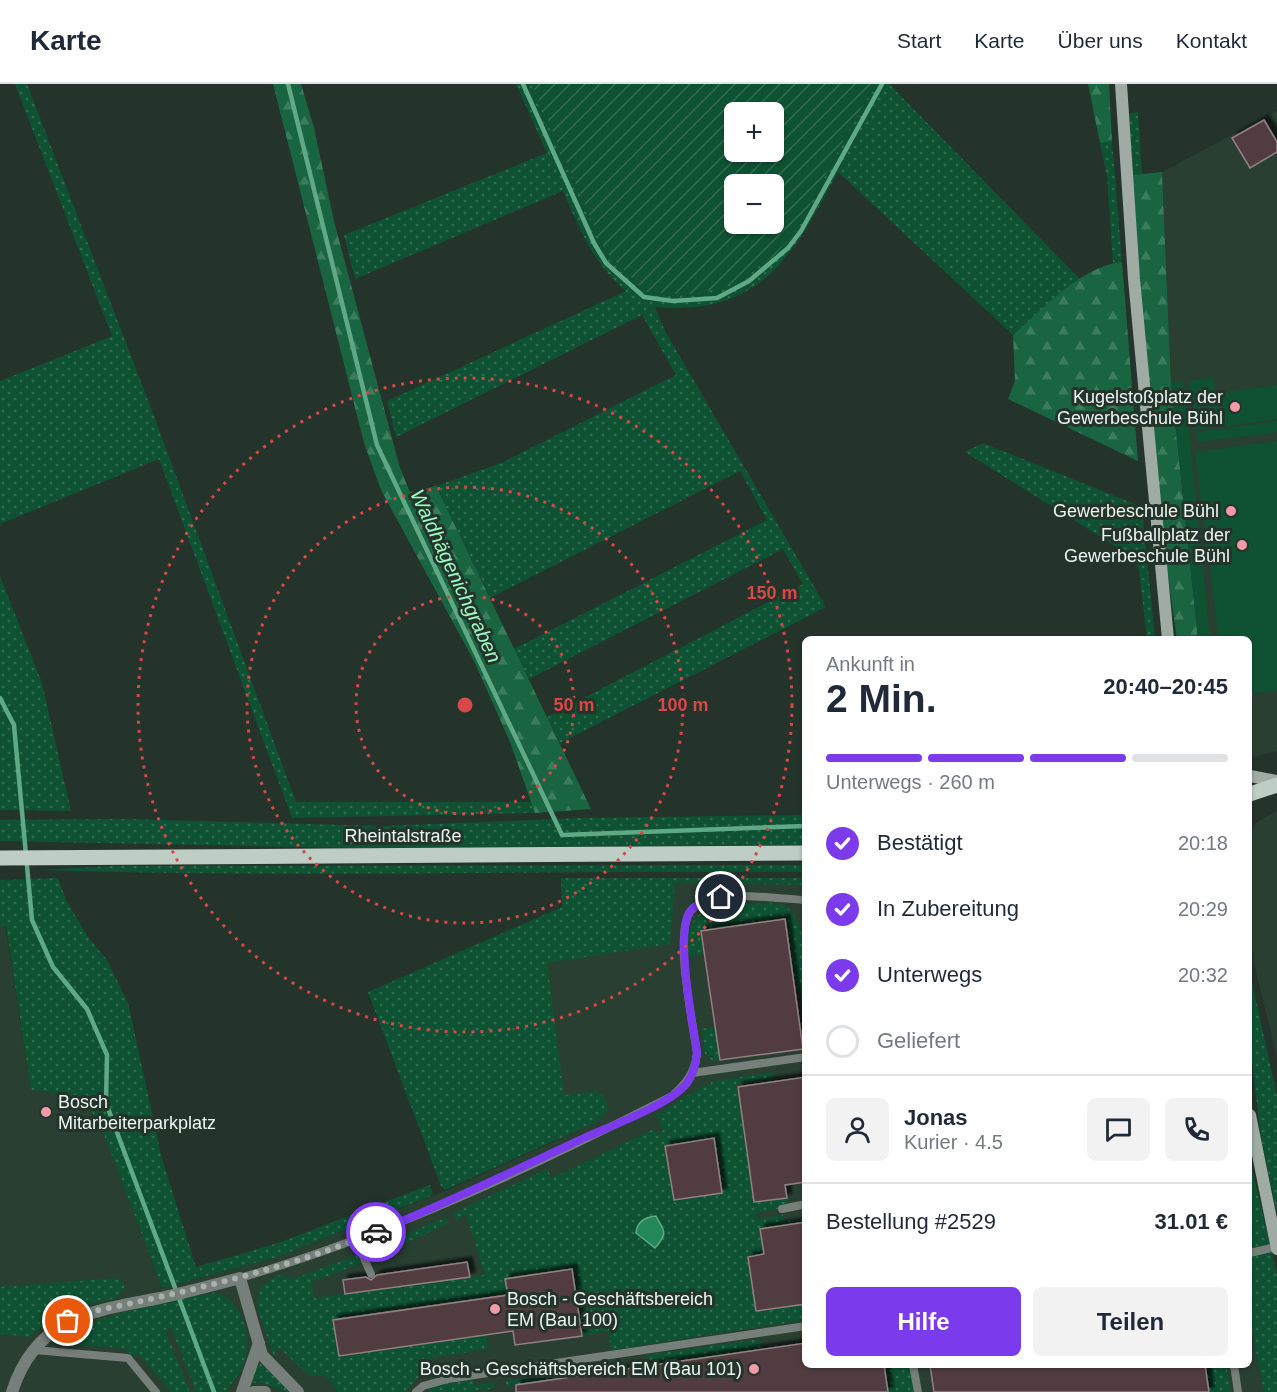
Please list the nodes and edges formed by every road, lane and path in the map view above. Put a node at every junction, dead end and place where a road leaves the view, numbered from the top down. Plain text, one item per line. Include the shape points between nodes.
1 (1121, 84) edge
2 (1168, 636) edge
3 (1252, 777) edge
4 (1277, 783) edge
5 (1255, 793) edge
6 (802, 853) edge
7 (3, 858) edge
8 (802, 901) edge
9 (802, 1059) edge
10 (692, 1073) junction
11 (1252, 1125) edge
12 (802, 1205) edge
13 (782, 1209) dead end
14 (356, 1240) junction
15 (1277, 1248) edge
16 (1252, 1253) edge
17 (371, 1274) dead end
18 (240, 1278) junction
19 (802, 1327) edge
20 (259, 1343) junction
21 (32, 1350) junction
22 (914, 1368) edge
23 (1234, 1368) edge
24 (12, 1392) edge
25 (156, 1392) edge
26 (242, 1392) edge
27 (253, 1392) edge
28 (265, 1392) edge
29 (298, 1392) edge
30 (416, 1392) edge
31 (918, 1392) edge
32 (1238, 1392) edge

1 - 2 street via 1145,416
3 - 4 street
4 - 5 main road
6 - 7 main road, Rheintalstraße
8 - 10 lane via 721,897 690,911 684,927 683,949 697,1053
9 - 10 lane
10 - 14 lane via 672,1096 445,1203
11 - 15 street
12 - 13 lane
14 - 17 lane
14 - 18 lane
15 - 16 lane
18 - 20 street
18 - 21 street via 81,1314 55,1328
19 - 30 lane via 448,1379
20 - 26 street
20 - 29 street via 267,1362
21 - 24 street
21 - 25 lane via 128,1358
22 - 31 lane
23 - 32 lane
27 - 28 street

